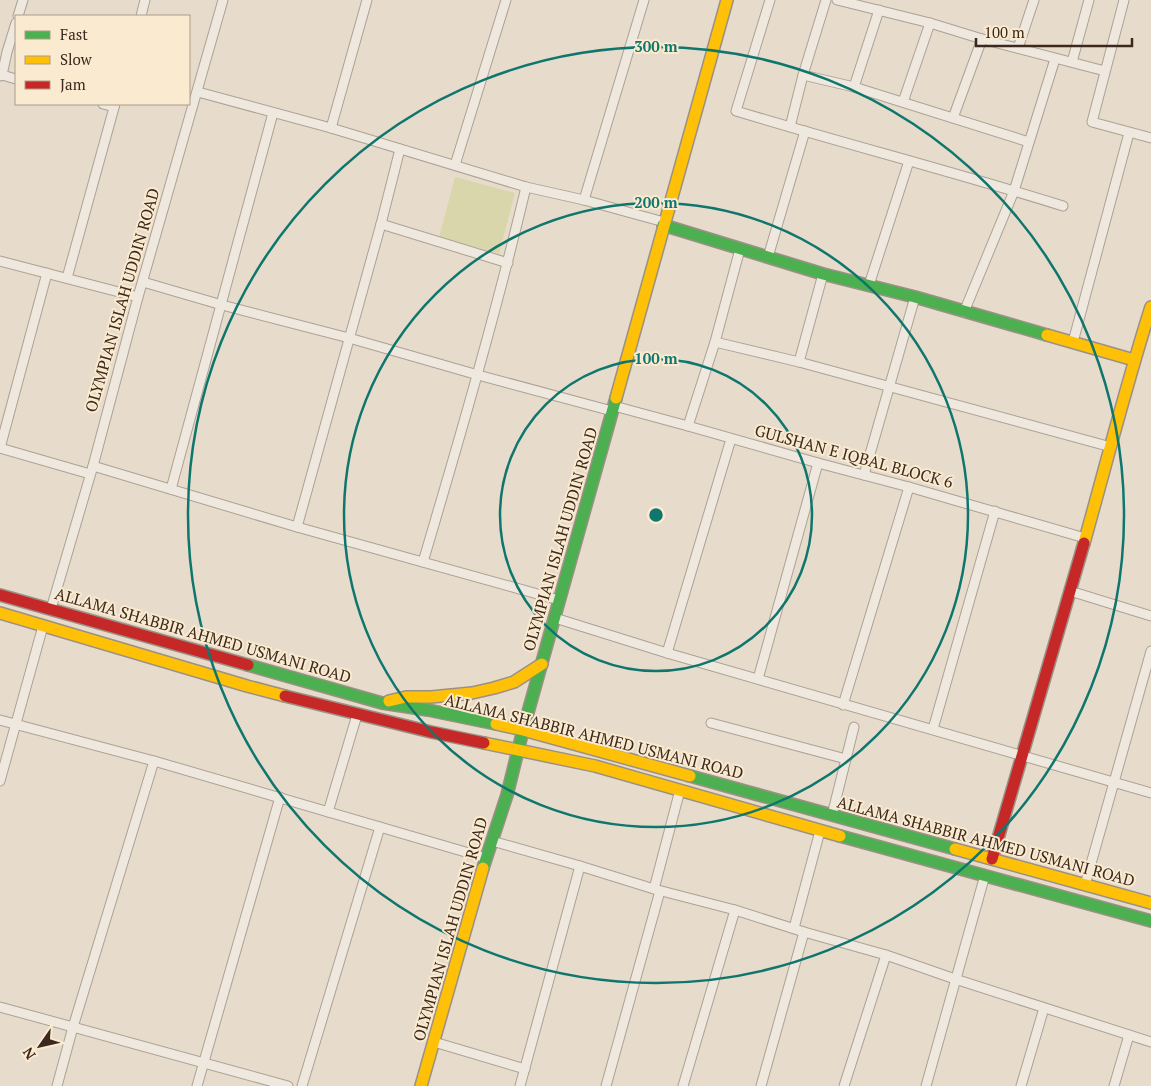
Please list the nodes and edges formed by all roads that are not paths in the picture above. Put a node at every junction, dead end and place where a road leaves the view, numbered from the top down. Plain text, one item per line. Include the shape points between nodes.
1 (23, 0) edge
2 (145, 0) edge
3 (223, 0) edge
4 (368, 0) edge
5 (506, 0) edge
6 (644, 0) edge
7 (727, 0) edge
8 (770, 0) edge
9 (826, 0) edge
10 (836, 0) edge
11 (1034, 0) edge
12 (1089, 0) edge
13 (1124, 0) edge
14 (848, 1) edge
15 (879, 10) junction
16 (18, 15) edge
17 (140, 15) edge
18 (930, 23) junction
19 (15, 29) edge
20 (982, 39) junction
21 (1018, 48) junction
22 (4, 51) edge
23 (1055, 59) junction
24 (1072, 62) junction
25 (1105, 71) junction
26 (1, 75) edge
27 (804, 75) junction
28 (15, 79) edge
29 (854, 87) junction
30 (198, 92) junction
31 (192, 101) edge
32 (903, 102) junction
33 (114, 105) edge
34 (273, 113) junction
35 (953, 118) junction
36 (790, 127) junction
37 (331, 128) junction
38 (805, 131) junction
39 (1129, 133) junction
40 (1151, 138) edge
41 (1029, 142) junction
42 (400, 149) junction
43 (909, 161) junction
44 (455, 165) junction
45 (526, 187) junction
46 (1014, 191) junction
47 (584, 200) junction
48 (1063, 206) dead end
49 (381, 224) junction
50 (664, 224) junction
51 (740, 249) junction
52 (768, 257) junction
53 (0, 261) edge
54 (508, 263) junction
55 (47, 273) junction
56 (823, 274) junction
57 (67, 278) junction
58 (143, 282) junction
59 (869, 285) junction
60 (138, 297) junction
61 (915, 297) junction
62 (222, 304) junction
63 (1151, 307) edge
64 (964, 312) junction
65 (349, 338) junction
66 (715, 342) junction
67 (1073, 342) junction
68 (1134, 360) junction
69 (799, 362) junction
70 (478, 375) junction
71 (888, 387) junction
72 (613, 409) junction
73 (688, 426) junction
74 (731, 438) junction
75 (0, 448) edge
76 (1111, 448) junction
77 (818, 463) junction
78 (92, 470) junction
79 (864, 475) junction
80 (908, 487) junction
81 (171, 489) junction
82 (995, 512) junction
83 (297, 527) junction
84 (1085, 538) junction
85 (423, 562) junction
86 (1070, 592) junction
87 (0, 595) edge
88 (560, 600) junction
89 (51, 610) junction
90 (0, 613) edge
91 (1151, 616) edge
92 (555, 618) junction
93 (43, 626) junction
94 (1151, 651) edge
95 (667, 653) junction
96 (542, 664) junction
97 (758, 679) junction
98 (382, 703) junction
99 (843, 705) junction
100 (357, 714) junction
101 (0, 720) edge
102 (711, 723) dead end
103 (16, 724) junction
104 (854, 727) dead end
105 (933, 729) junction
106 (523, 730) junction
107 (519, 750) junction
108 (1022, 756) junction
109 (846, 759) junction
110 (154, 761) junction
111 (0, 781) edge
112 (1114, 783) junction
113 (680, 790) junction
114 (1151, 793) edge
115 (280, 798) junction
116 (328, 812) junction
117 (832, 815) junction
118 (380, 827) junction
119 (820, 831) junction
120 (492, 841) junction
121 (486, 858) junction
122 (992, 858) junction
123 (580, 866) junction
124 (985, 875) junction
125 (1085, 885) junction
126 (657, 890) junction
127 (1151, 903) edge
128 (735, 910) junction
129 (1151, 921) edge
130 (794, 928) junction
131 (804, 932) junction
132 (886, 955) junction
133 (955, 979) junction
134 (0, 1007) edge
135 (1044, 1008) junction
136 (73, 1027) junction
137 (1129, 1035) junction
138 (434, 1042) junction
139 (1151, 1042) edge
140 (204, 1063) junction
141 (525, 1069) junction
142 (57, 1086) edge
143 (197, 1086) edge
144 (288, 1086) edge
145 (302, 1086) edge
146 (421, 1086) edge
147 (520, 1086) edge
148 (606, 1086) edge
149 (684, 1086) edge
150 (761, 1086) edge
151 (844, 1086) edge
152 (926, 1086) edge
153 (1021, 1086) edge
154 (1114, 1086) edge

1 - 16 street
2 - 17 street
3 - 30 street, OLYMPIAN ISLAH UDDIN ROAD
4 - 37 street
5 - 44 street
6 - 47 street
7 - 50 main road, OLYMPIAN ISLAH UDDIN ROAD
8 - 36 street via 736,110
9 - 27 street
10 - 14 street
11 - 21 street
12 - 24 street
13 - 25 street
14 - 15 street
15 - 18 street
15 - 29 street
18 - 20 street
18 - 32 street
19 - 22 street
20 - 21 street
20 - 35 street
21 - 23 street
22 - 26 street
23 - 24 street
23 - 41 street
24 - 25 street
25 - 39 street via 1092,122
26 - 28 street
27 - 29 street
27 - 36 street
29 - 32 street
30 - 31 street, OLYMPIAN ISLAH UDDIN ROAD
30 - 34 street
31 - 58 street, OLYMPIAN ISLAH UDDIN ROAD
32 - 35 street
33 - 57 street
34 - 37 street
34 - 62 street
35 - 41 street
36 - 38 street
37 - 42 street
38 - 43 street
38 - 52 street
39 - 40 street
39 - 67 street
41 - 46 street
42 - 44 street
42 - 49 street
43 - 46 street
43 - 59 street
44 - 45 street
45 - 47 street
45 - 54 street
46 - 48 street
46 - 64 street
47 - 50 street
49 - 54 street
49 - 65 street
50 - 51 main road
50 - 72 main road, OLYMPIAN ISLAH UDDIN ROAD
51 - 52 main road
51 - 66 street
52 - 56 main road
53 - 55 street
54 - 70 street
55 - 57 street
55 - 75 street
56 - 59 main road
56 - 69 street
57 - 60 street
58 - 60 street, OLYMPIAN ISLAH UDDIN ROAD
58 - 62 street, GULSHAN E IQBAL BLOCK 6
59 - 61 main road
60 - 78 street, OLYMPIAN ISLAH UDDIN ROAD
61 - 64 main road
61 - 71 street
62 - 65 street, GULSHAN E IQBAL BLOCK 6
62 - 81 street
63 - 68 main road
64 - 67 main road
65 - 70 street, GULSHAN E IQBAL BLOCK 6
65 - 83 street
66 - 69 street
66 - 73 street
67 - 68 main road
68 - 76 main road
69 - 71 street
70 - 72 street, GULSHAN E IQBAL BLOCK 6
70 - 85 street
71 - 76 street
71 - 79 street
72 - 73 street, GULSHAN E IQBAL BLOCK 6
72 - 88 main road, OLYMPIAN ISLAH UDDIN ROAD
73 - 74 street, GULSHAN E IQBAL BLOCK 6
74 - 77 street, GULSHAN E IQBAL BLOCK 6
74 - 95 street
75 - 78 street
76 - 84 main road
77 - 79 street, GULSHAN E IQBAL BLOCK 6
77 - 97 street
78 - 81 street
78 - 89 street, OLYMPIAN ISLAH UDDIN ROAD
79 - 80 street, GULSHAN E IQBAL BLOCK 6
80 - 82 street, GULSHAN E IQBAL BLOCK 6
80 - 99 street
81 - 83 street
82 - 84 street, GULSHAN E IQBAL BLOCK 6
82 - 105 street
83 - 85 street
84 - 86 main road
85 - 88 street
86 - 91 street
86 - 108 main road
87 - 89 main road, ALLAMA SHABBIR AHMED USMANI ROAD
88 - 92 main road, OLYMPIAN ISLAH UDDIN ROAD
89 - 98 main road, ALLAMA SHABBIR AHMED USMANI ROAD
90 - 93 main road, ALLAMA SHABBIR AHMED USMANI ROAD
92 - 95 street
92 - 96 main road, OLYMPIAN ISLAH UDDIN ROAD
93 - 100 main road, ALLAMA SHABBIR AHMED USMANI ROAD via 247,686
93 - 103 street
94 - 112 street
95 - 97 street
96 - 98 main road via 514,682 494,688 472,693 406,697
96 - 106 main road, OLYMPIAN ISLAH UDDIN ROAD
97 - 99 street
98 - 106 main road, ALLAMA SHABBIR AHMED USMANI ROAD
99 - 105 street
100 - 107 main road, ALLAMA SHABBIR AHMED USMANI ROAD
100 - 116 street
101 - 103 street
102 - 109 street
103 - 110 street
103 - 111 street
104 - 109 street
105 - 108 street
106 - 107 main road, OLYMPIAN ISLAH UDDIN ROAD
106 - 117 main road, ALLAMA SHABBIR AHMED USMANI ROAD
107 - 113 main road, ALLAMA SHABBIR AHMED USMANI ROAD via 595,766
107 - 120 main road, OLYMPIAN ISLAH UDDIN ROAD
108 - 112 street
108 - 122 main road
109 - 117 street
110 - 115 street
110 - 136 street
112 - 114 street
112 - 125 street
113 - 119 main road, ALLAMA SHABBIR AHMED USMANI ROAD
113 - 126 street
115 - 116 street
115 - 140 street
116 - 118 street
117 - 122 main road, ALLAMA SHABBIR AHMED USMANI ROAD
118 - 121 street
118 - 145 street
119 - 124 main road, ALLAMA SHABBIR AHMED USMANI ROAD
119 - 130 street
120 - 121 main road, OLYMPIAN ISLAH UDDIN ROAD
120 - 123 street
121 - 138 main road, OLYMPIAN ISLAH UDDIN ROAD
122 - 125 main road, ALLAMA SHABBIR AHMED USMANI ROAD
123 - 126 street
123 - 141 street
124 - 129 main road, ALLAMA SHABBIR AHMED USMANI ROAD
124 - 133 street
125 - 127 main road, ALLAMA SHABBIR AHMED USMANI ROAD
126 - 128 street
126 - 148 street
128 - 130 street
128 - 149 street
130 - 131 street
131 - 132 street
131 - 150 street
132 - 133 street
132 - 151 street
133 - 135 street
133 - 152 street
134 - 136 street
135 - 137 street
135 - 153 street
136 - 140 street
136 - 142 street
137 - 139 street
137 - 154 street
138 - 141 street
138 - 146 main road, OLYMPIAN ISLAH UDDIN ROAD
140 - 143 street
140 - 144 street
141 - 147 street

